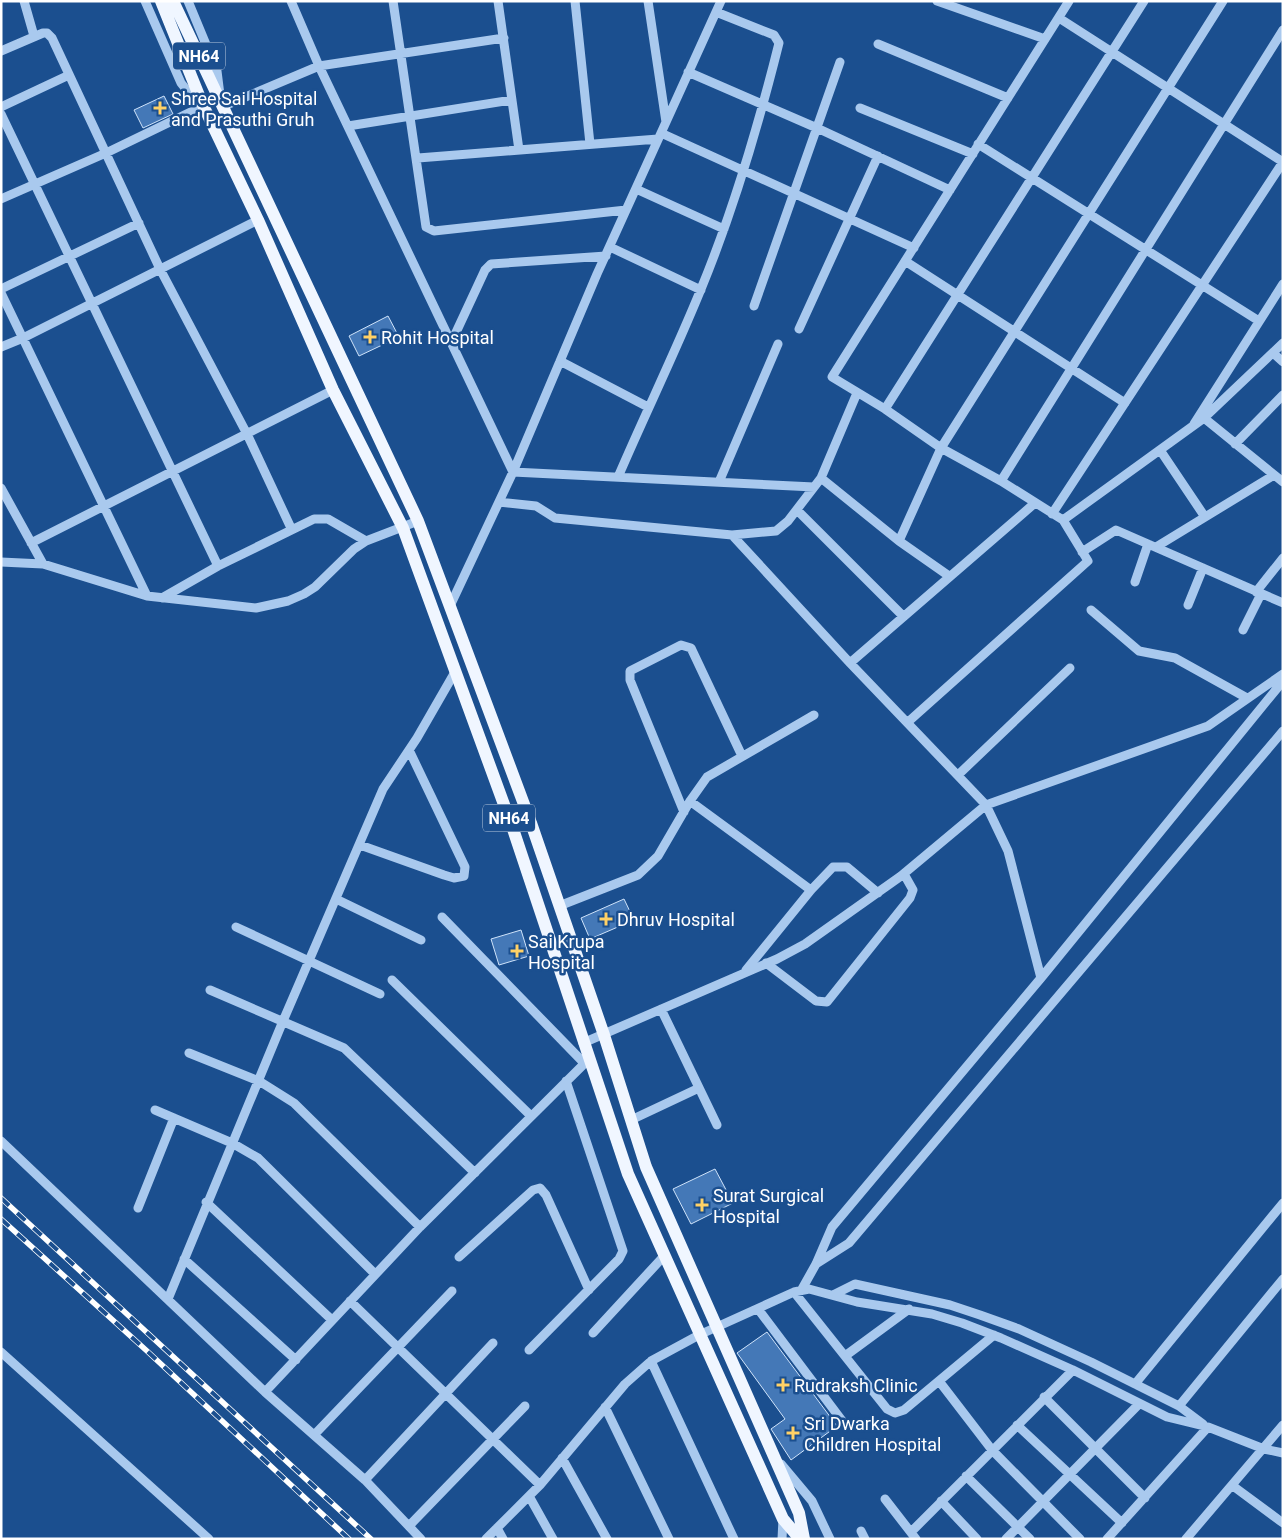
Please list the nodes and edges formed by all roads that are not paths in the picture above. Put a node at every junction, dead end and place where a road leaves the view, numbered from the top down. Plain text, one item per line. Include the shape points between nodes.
1 (24, 1) edge
2 (145, 1) edge
3 (161, 1) edge
4 (188, 1) edge
5 (291, 1) edge
6 (393, 1) edge
7 (498, 1) edge
8 (575, 1) edge
9 (648, 1) edge
10 (720, 1) edge
11 (937, 1) edge
12 (1069, 1) edge
13 (1144, 1) edge
14 (1223, 1) edge
15 (173, 11) edge
16 (716, 12) junction
17 (1059, 18) junction
18 (1283, 30) edge
19 (34, 36) junction
20 (504, 38) junction
21 (1045, 39) junction
22 (878, 44) dead end
23 (1, 50) edge
24 (1112, 52) junction
25 (401, 53) junction
26 (840, 62) dead end
27 (319, 66) junction
28 (688, 72) junction
29 (69, 75) junction
30 (1168, 88) junction
31 (1008, 98) junction
32 (512, 100) junction
33 (223, 103) junction
34 (203, 104) junction
35 (764, 104) junction
36 (1, 107) edge
37 (860, 108) dead end
38 (1, 114) edge
39 (411, 116) junction
40 (666, 122) junction
41 (1224, 124) junction
42 (348, 126) junction
43 (817, 128) junction
44 (660, 136) junction
45 (590, 144) junction
46 (978, 144) junction
47 (519, 150) junction
48 (106, 153) junction
49 (973, 154) junction
50 (878, 156) junction
51 (418, 158) junction
52 (1283, 162) edge
53 (744, 171) junction
54 (1031, 178) junction
55 (33, 183) junction
56 (636, 189) junction
57 (950, 190) junction
58 (794, 193) junction
59 (1, 199) edge
60 (626, 210) junction
61 (1089, 214) junction
62 (849, 218) junction
63 (258, 220) junction
64 (139, 223) junction
65 (724, 229) junction
66 (610, 247) junction
67 (914, 248) junction
68 (1145, 250) junction
69 (70, 256) junction
70 (606, 256) junction
71 (905, 261) junction
72 (160, 269) junction
73 (1283, 284) edge
74 (1202, 286) junction
75 (1, 289) edge
76 (701, 290) junction
77 (1, 293) edge
78 (957, 295) junction
79 (93, 302) junction
80 (754, 306) dead end
81 (1259, 322) junction
82 (799, 329) dead end
83 (1014, 332) junction
84 (23, 338) junction
85 (452, 341) junction
86 (1283, 343) edge
87 (778, 344) dead end
88 (1, 347) edge
89 (1273, 353) junction
90 (560, 361) junction
91 (1283, 362) edge
92 (1071, 368) junction
93 (333, 390) junction
94 (857, 393) junction
95 (1283, 395) edge
96 (1125, 403) junction
97 (648, 407) junction
98 (885, 408) junction
99 (1204, 418) junction
100 (1191, 428) junction
101 (247, 434) junction
102 (1235, 444) junction
103 (941, 448) junction
104 (1160, 450) junction
105 (173, 471) junction
106 (513, 472) junction
107 (618, 477) junction
108 (1279, 477) edge
109 (821, 478) junction
110 (1000, 481) junction
111 (719, 482) junction
112 (814, 486) junction
113 (1, 488) edge
114 (499, 502) junction
115 (1034, 503) junction
116 (104, 506) junction
117 (797, 510) junction
118 (1052, 514) junction
119 (1205, 517) junction
120 (1063, 520) junction
121 (418, 521) junction
122 (291, 528) junction
123 (403, 528) junction
124 (732, 535) junction
125 (366, 540) junction
126 (899, 541) junction
127 (31, 543) junction
128 (1152, 546) junction
129 (1082, 552) junction
130 (1283, 558) edge
131 (1, 562) edge
132 (43, 564) junction
133 (218, 566) junction
134 (1203, 568) junction
135 (949, 576) junction
136 (1135, 582) dead end
137 (1258, 592) junction
138 (147, 596) junction
139 (162, 598) junction
140 (1283, 603) edge
141 (1188, 605) dead end
142 (450, 606) junction
143 (1091, 610) dead end
144 (903, 616) junction
145 (1243, 630) dead end
146 (850, 663) junction
147 (1070, 668) dead end
148 (455, 672) junction
149 (1283, 674) edge
150 (1283, 681) edge
151 (1247, 698) junction
152 (814, 715) dead end
153 (908, 722) junction
154 (1283, 731) edge
155 (409, 750) junction
156 (742, 756) junction
157 (958, 774) junction
158 (690, 801) junction
159 (986, 805) junction
160 (684, 812) junction
161 (360, 844) junction
162 (904, 874) junction
163 (811, 890) junction
164 (878, 893) junction
165 (336, 899) junction
166 (559, 906) junction
167 (442, 917) dead end
168 (236, 927) dead end
169 (421, 940) dead end
170 (310, 959) junction
171 (766, 963) junction
172 (746, 971) junction
173 (1042, 978) junction
174 (392, 980) dead end
175 (210, 990) dead end
176 (380, 994) dead end
177 (661, 1009) junction
178 (283, 1021) junction
179 (604, 1035) junction
180 (583, 1043) junction
181 (188, 1053) dead end
182 (586, 1062) junction
183 (259, 1081) junction
184 (566, 1081) junction
185 (699, 1088) junction
186 (156, 1110) dead end
187 (530, 1115) junction
188 (174, 1118) junction
189 (631, 1120) junction
190 (717, 1125) dead end
191 (1, 1140) edge
192 (232, 1143) junction
193 (475, 1174) junction
194 (206, 1202) junction
195 (1283, 1203) edge
196 (138, 1208) dead end
197 (420, 1227) junction
198 (664, 1256) junction
199 (459, 1257) dead end
200 (184, 1258) junction
201 (816, 1264) junction
202 (375, 1274) junction
203 (1283, 1279) edge
204 (589, 1290) junction
205 (798, 1290) junction
206 (452, 1291) dead end
207 (835, 1294) junction
208 (168, 1299) junction
209 (350, 1302) junction
210 (758, 1309) junction
211 (909, 1309) junction
212 (332, 1320) junction
213 (718, 1326) junction
214 (593, 1333) dead end
215 (699, 1334) junction
216 (994, 1335) junction
217 (493, 1343) dead end
218 (398, 1348) junction
219 (529, 1350) dead end
220 (1, 1352) edge
221 (845, 1356) junction
222 (296, 1360) junction
223 (651, 1362) junction
224 (1073, 1370) junction
225 (939, 1381) junction
226 (1135, 1384) junction
227 (266, 1392) junction
228 (446, 1394) junction
229 (1044, 1397) junction
230 (1139, 1404) junction
231 (526, 1406) dead end
232 (1179, 1406) junction
233 (605, 1407) junction
234 (843, 1422) dead end
235 (1017, 1425) junction
236 (1283, 1425) edge
237 (1208, 1427) junction
238 (314, 1434) junction
239 (493, 1439) junction
240 (1095, 1447) junction
241 (1264, 1449) junction
242 (992, 1450) junction
243 (770, 1452) junction
244 (1283, 1453) edge
245 (562, 1458) junction
246 (1070, 1474) junction
247 (966, 1476) junction
248 (365, 1480) junction
249 (540, 1485) junction
250 (1233, 1486) junction
251 (529, 1496) junction
252 (1145, 1498) junction
253 (885, 1500) dead end
254 (941, 1501) junction
255 (1042, 1501) junction
256 (783, 1519) junction
257 (1122, 1522) junction
258 (1283, 1523) edge
259 (409, 1526) junction
260 (1018, 1527) junction
261 (496, 1528) junction
262 (914, 1535) edge
263 (209, 1539) edge
264 (421, 1539) edge
265 (486, 1539) edge
266 (503, 1539) edge
267 (554, 1539) edge
268 (607, 1539) edge
269 (669, 1539) edge
270 (734, 1539) edge
271 (782, 1539) edge
272 (800, 1539) edge
273 (804, 1539) edge
274 (830, 1539) edge
275 (976, 1539) edge
276 (1006, 1539) edge
277 (1030, 1539) edge
278 (1080, 1539) edge
279 (1107, 1539) edge
280 (1186, 1539) edge

1 - 19 street
2 - 34 street via 181,83
3 - 15 main road, NH64
4 - 33 street via 217,71
5 - 27 street
6 - 25 street
7 - 20 street
8 - 45 street
9 - 40 street
10 - 16 street
11 - 21 street
12 - 17 street
13 - 24 street
14 - 30 street
15 - 33 main road, NH64
15 - 34 main road, NH64
16 - 28 street
16 - 35 street via 766,31 778,39 780,43
17 - 21 street
17 - 24 street
18 - 41 street
19 - 23 street
19 - 29 street via 50,35
20 - 25 street
20 - 32 street
21 - 31 street
22 - 31 street
24 - 30 street
24 - 54 street
25 - 27 street
25 - 39 street
26 - 43 street
27 - 33 street
27 - 42 street
28 - 35 street
28 - 40 street
29 - 36 street
29 - 48 street
30 - 41 street
30 - 61 street
31 - 46 street
32 - 39 street
32 - 47 street
33 - 121 main road, NH64
34 - 48 street
34 - 63 main road, NH64
35 - 43 street
35 - 53 street
37 - 49 street
38 - 55 street
39 - 42 street
39 - 51 street
40 - 44 street
41 - 52 street
41 - 68 street
42 - 85 street
43 - 50 street
43 - 58 street
44 - 45 street
44 - 53 street
44 - 56 street
45 - 47 street
46 - 49 street
46 - 54 street
47 - 51 street
48 - 55 street
48 - 64 street
49 - 57 street
50 - 57 street
50 - 62 street
51 - 60 street via 426,227 431,231
52 - 74 street
53 - 58 street
53 - 65 street
54 - 61 street
54 - 78 street
55 - 59 street
55 - 69 street
56 - 60 street
56 - 65 street
57 - 67 street
58 - 62 street
58 - 80 street
60 - 66 street
61 - 68 street
61 - 83 street
62 - 67 street
62 - 82 street
63 - 72 street
63 - 93 main road, NH64
64 - 69 street
64 - 72 street
65 - 76 street
66 - 70 street
66 - 76 street
67 - 71 street
68 - 74 street
68 - 92 street
69 - 75 street
69 - 79 street
70 - 85 street via 492,264 485,270
70 - 90 street
71 - 78 street
71 - 94 street via 832,377
72 - 79 street
72 - 101 street
73 - 81 street
74 - 81 street
74 - 96 street
76 - 97 street
77 - 84 street
78 - 83 street
78 - 98 street
79 - 84 street
79 - 105 street
81 - 100 street
83 - 92 street
83 - 103 street
84 - 88 street
84 - 116 street
85 - 106 street
86 - 89 street
87 - 111 street
89 - 91 street
89 - 99 street
90 - 97 street
90 - 106 street
92 - 96 street
92 - 110 street
93 - 101 street
93 - 123 main road, NH64
94 - 98 street
94 - 109 street
95 - 102 street
96 - 118 street
97 - 107 street
98 - 103 street
99 - 100 street
99 - 102 street
100 - 104 street
101 - 105 street
101 - 122 street
102 - 108 street
103 - 110 street
103 - 126 street
104 - 119 street
104 - 120 street
105 - 116 street
105 - 133 street
106 - 107 street
106 - 114 street
107 - 111 street
108 - 119 street
109 - 112 street
109 - 126 street
110 - 115 street
111 - 112 street
112 - 117 street
113 - 127 street
114 - 124 street via 536,506 555,518
114 - 142 street
115 - 118 street
115 - 135 street
116 - 127 street
116 - 138 street
117 - 124 street via 776,531
117 - 144 street
118 - 120 street
119 - 128 street
120 - 129 street
121 - 123 street
121 - 142 main road, NH64
122 - 125 street via 322,517
122 - 133 street
123 - 125 street
123 - 148 main road, NH64
124 - 146 street
125 - 139 street via 315,587 288,601 256,608
126 - 135 street
127 - 132 street
128 - 129 street via 1116,530
128 - 134 street
128 - 136 street
129 - 153 street via 1088,561
130 - 137 street
131 - 132 street
132 - 138 street
133 - 139 street
134 - 137 street
134 - 141 street
135 - 144 street
137 - 140 street
137 - 145 street
138 - 139 street
142 - 166 main road, NH64
143 - 151 street via 1139,651 1175,658
144 - 146 street
146 - 153 street
147 - 157 street
148 - 155 street
148 - 180 main road, NH64 via 514,832
149 - 151 street
150 - 173 street
151 - 159 street via 1208,726
152 - 156 street
153 - 157 street
154 - 201 street via 848,1243
155 - 161 street via 383,789
155 - 161 street via 464,867 464,876 444,875
156 - 158 street via 707,777
156 - 160 street via 691,648 681,645 630,671 630,680
157 - 159 street
158 - 160 street
158 - 163 street
159 - 162 street
159 - 173 street via 1008,851
160 - 166 street via 658,856 638,875
161 - 165 street
162 - 164 street
162 - 171 street via 913,890 910,898 827,1002 816,1001
163 - 164 street via 828,871 838,866 851,870
163 - 172 street
164 - 171 street via 805,944
165 - 169 street
165 - 170 street
166 - 179 main road, NH64
167 - 182 street
168 - 170 street
170 - 176 street
170 - 178 street
171 - 172 street
172 - 177 street
173 - 201 street via 832,1227
174 - 187 street
175 - 178 street
177 - 179 street
177 - 185 street
178 - 183 street
178 - 193 street via 344,1048
179 - 180 street
179 - 189 main road, NH64
180 - 182 main road, NH64
181 - 183 street
182 - 184 street
182 - 198 main road, NH64 via 628,1174
183 - 192 street
183 - 197 street via 308,1114
184 - 187 street
184 - 204 street via 623,1246 619,1259
185 - 189 street
185 - 190 street
186 - 188 street
187 - 193 street
188 - 192 street
188 - 196 street
189 - 213 main road, NH64 via 646,1167
191 - 208 street
192 - 194 street
192 - 202 street via 265,1163
193 - 197 street
194 - 200 street
194 - 212 street
195 - 226 street
197 - 202 street
198 - 214 street
198 - 215 main road, NH64
199 - 204 street via 533,1190 540,1188
200 - 208 street
200 - 222 street
201 - 205 street
202 - 209 street
203 - 232 street
204 - 219 street
205 - 207 street
205 - 210 street
205 - 221 street
206 - 218 street
207 - 211 street via 857,1302
207 - 226 street via 856,1284 950,1305 1019,1329
208 - 227 street
209 - 212 street
209 - 218 street
210 - 213 street
210 - 234 street
211 - 216 street
211 - 221 street
212 - 222 street
213 - 215 street
213 - 243 main road, NH64
215 - 223 street
215 - 256 main road, NH64
216 - 224 street
216 - 225 street
217 - 228 street
218 - 228 street
218 - 238 street
220 - 263 street
221 - 225 street via 891,1412 904,1410
222 - 227 street
223 - 233 street
223 - 270 street
224 - 229 street
224 - 230 street
225 - 242 street
226 - 232 street
227 - 238 street
228 - 239 street
228 - 248 street
229 - 235 street
229 - 240 street
230 - 237 street via 1168,1417
230 - 240 street
231 - 239 street
232 - 237 street
233 - 245 street
233 - 269 street
235 - 242 street
235 - 246 street
236 - 241 street
237 - 241 street
237 - 252 street
238 - 248 street
239 - 249 street
239 - 259 street
240 - 246 street
240 - 252 street
241 - 244 street
241 - 250 street
242 - 247 street
242 - 255 street
243 - 273 main road, NH64 via 799,1514
243 - 274 street via 812,1501
245 - 249 street
245 - 268 street
246 - 255 street
246 - 257 street
247 - 254 street
247 - 260 street
248 - 259 street
249 - 251 street
250 - 258 street
250 - 280 street
251 - 261 street
251 - 267 street
252 - 257 street
253 - 262 street
254 - 262 street
254 - 275 street
255 - 260 street
255 - 278 street
256 - 271 street
256 - 272 main road, NH64
257 - 279 street
259 - 264 street
260 - 276 street
260 - 277 street
261 - 265 street
261 - 266 street

